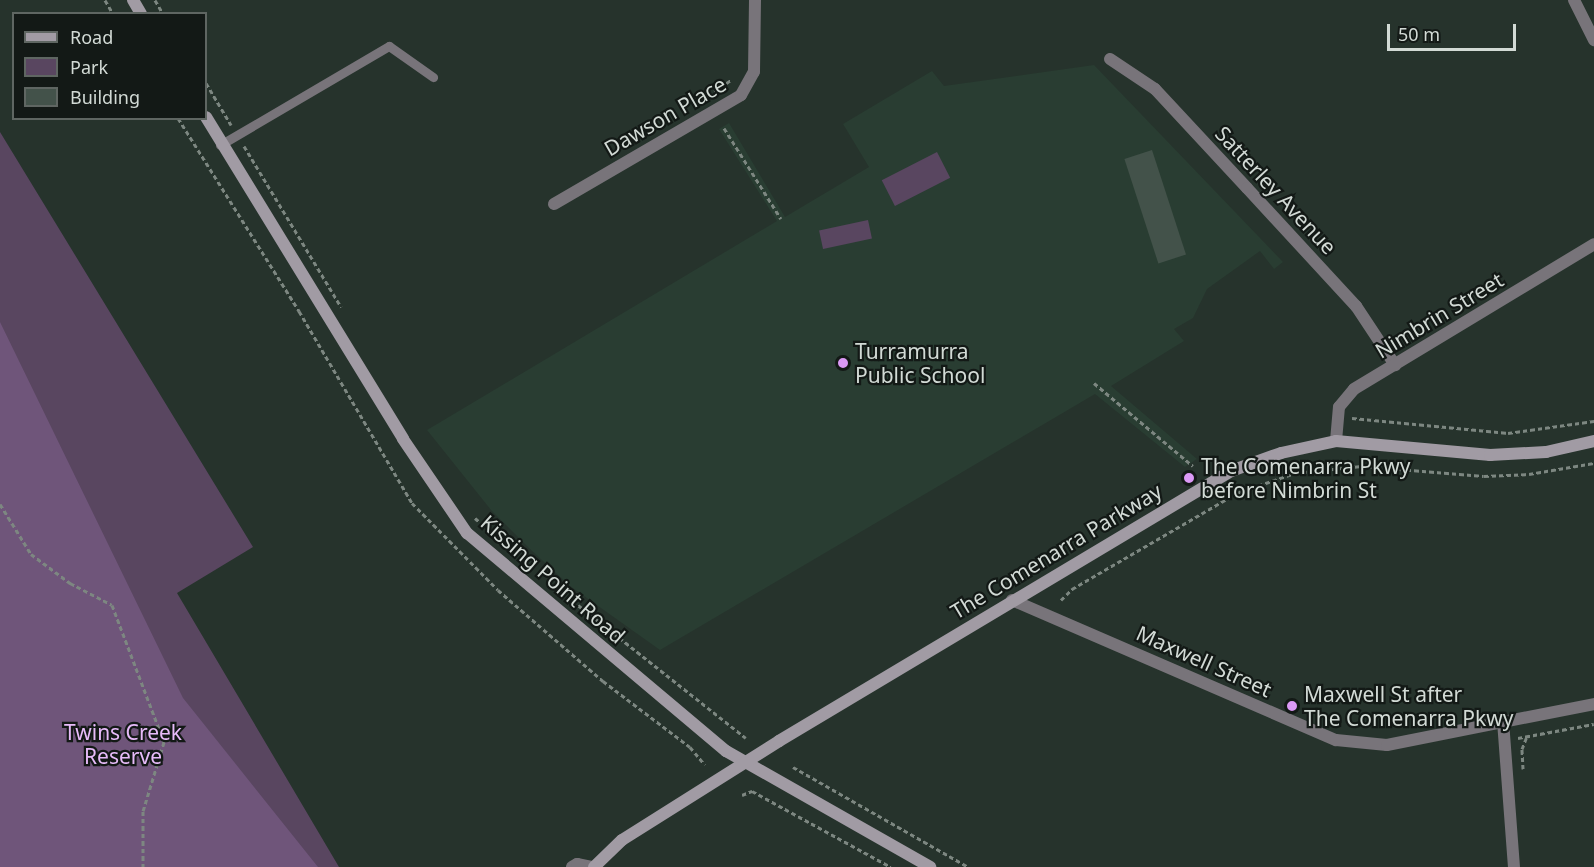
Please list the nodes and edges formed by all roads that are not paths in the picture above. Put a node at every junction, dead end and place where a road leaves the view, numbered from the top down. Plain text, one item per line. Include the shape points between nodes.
1 (755, 0) edge
2 (1574, 0) edge
3 (1594, 40) edge
4 (1110, 59) dead end
5 (433, 77) dead end
6 (207, 119) edge
7 (221, 144) junction
8 (554, 204) dead end
9 (1594, 244) edge
10 (1395, 365) junction
11 (1336, 441) junction
12 (1594, 441) edge
13 (1012, 600) junction
14 (1594, 704) edge
15 (1503, 721) junction
16 (744, 764) junction
17 (572, 867) edge
18 (594, 867) edge
19 (930, 867) edge
20 (1514, 867) edge

1 - 8 street, Dawson Place via 754,72 741,95
2 - 3 street
4 - 10 street, Satterley Avenue via 1155,89 1240,180 1356,306
5 - 7 lane via 389,46
6 - 7 main road, Kissing Point Road
7 - 16 main road, Kissing Point Road via 403,439 467,533
9 - 10 street, Nimbrin Street
10 - 11 street, Nimbrin Street via 1344,397 1336,416
11 - 12 main road, The Comenarra Parkway via 1490,455 1545,452
11 - 13 main road, The Comenarra Parkway via 1281,453 1232,471
13 - 15 street, Maxwell Street via 1335,740 1387,745
13 - 16 main road, The Comenarra Parkway
14 - 15 street, Maxwell Street
15 - 20 street
16 - 18 main road, The Comenarra Parkway via 622,840
16 - 19 main road, Kissing Point Road
17 - 18 street

